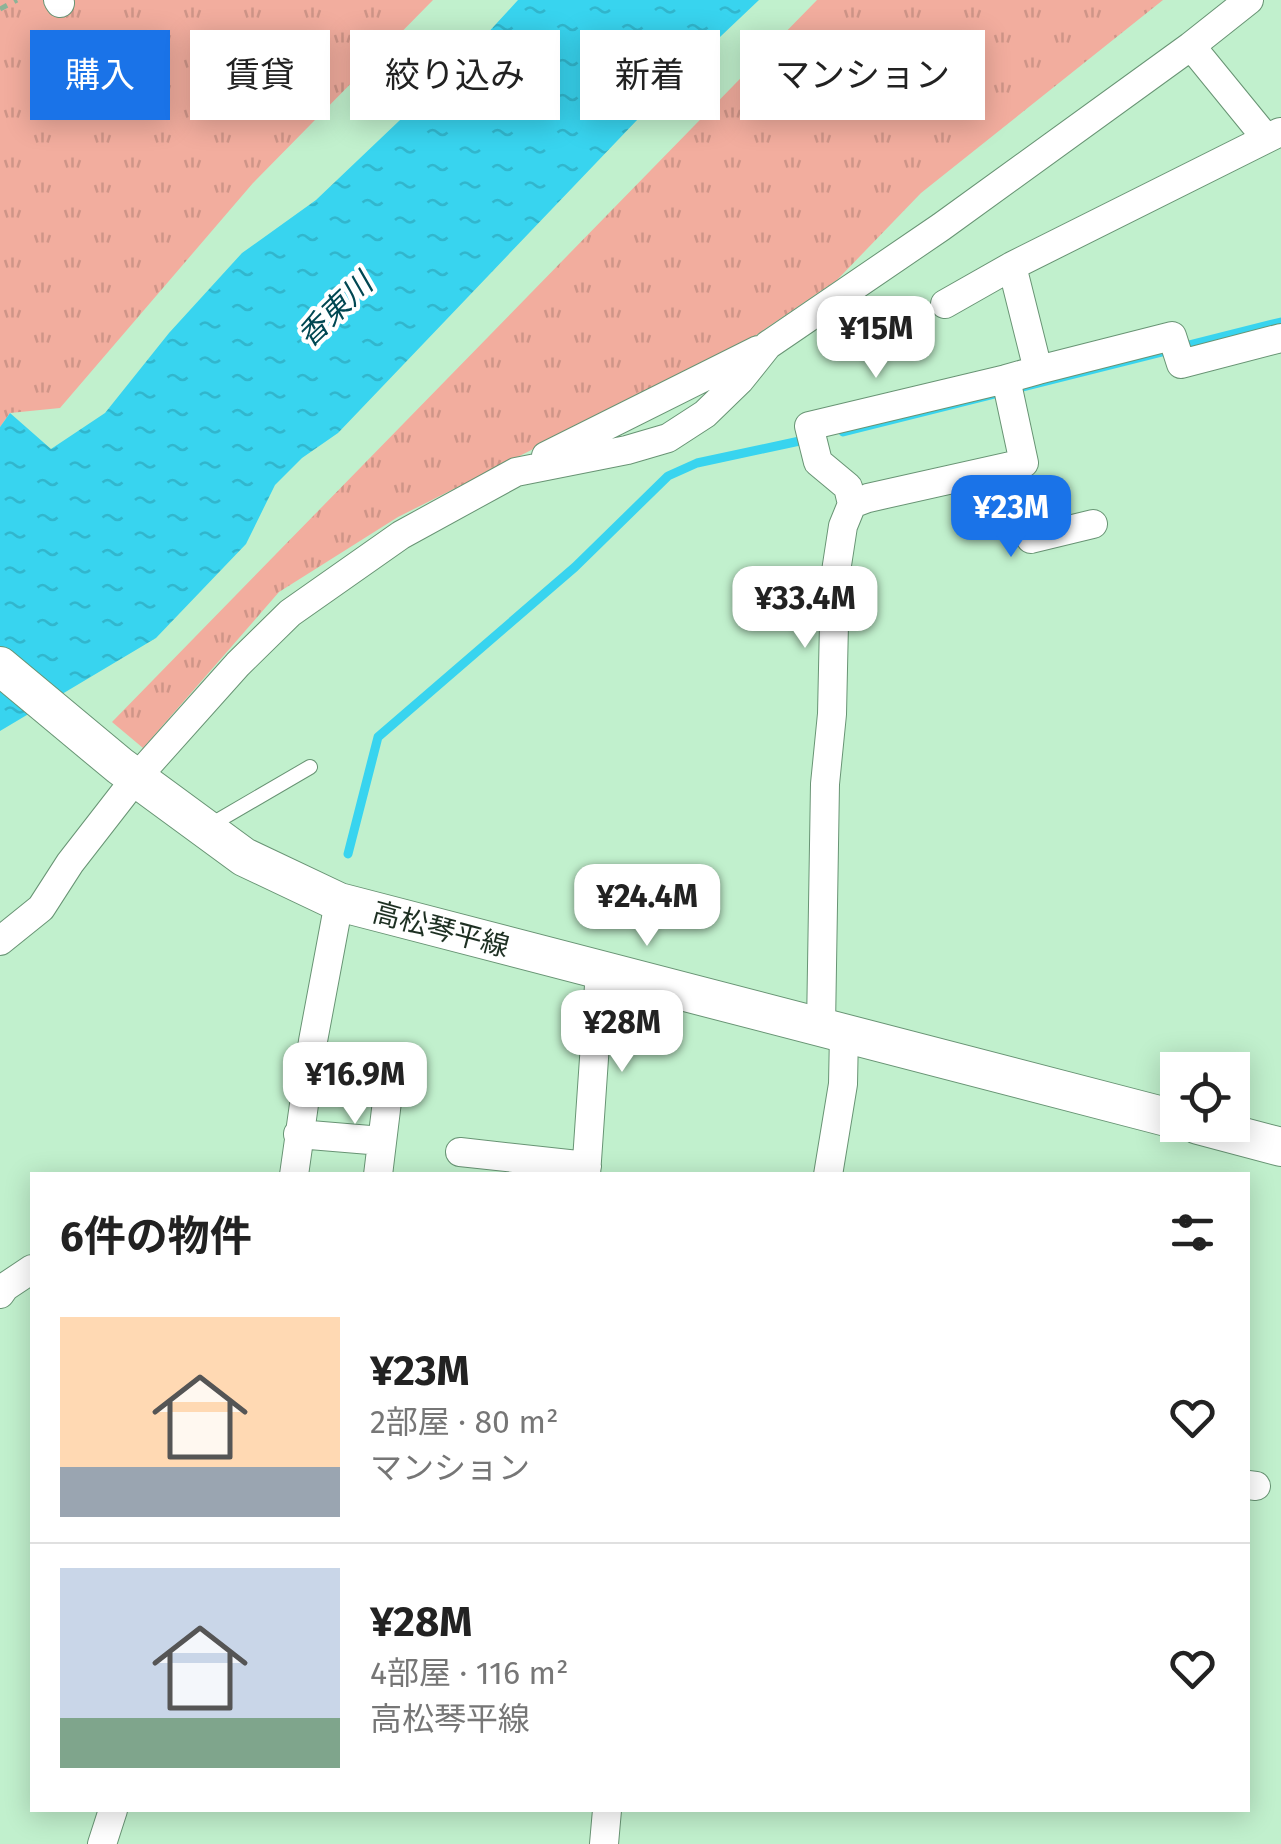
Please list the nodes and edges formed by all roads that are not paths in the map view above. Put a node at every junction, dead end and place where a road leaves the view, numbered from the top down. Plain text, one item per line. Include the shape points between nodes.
1 (1249, 0) edge
2 (1191, 46) junction
3 (1274, 134) edge
4 (1012, 266) junction
5 (945, 304) dead end
6 (1281, 338) edge
7 (768, 344) junction
8 (1038, 370) junction
9 (1008, 388) junction
10 (1014, 466) junction
11 (516, 472) junction
12 (852, 504) junction
13 (1094, 524) dead end
14 (0, 666) edge
15 (310, 767) dead end
16 (128, 772) junction
17 (205, 829) junction
18 (339, 902) junction
19 (0, 940) edge
20 (600, 971) junction
21 (832, 1030) junction
22 (389, 1086) dead end
23 (1160, 1115) edge
24 (298, 1134) junction
25 (1250, 1139) edge
26 (382, 1141) junction
27 (1281, 1147) edge
28 (460, 1152) dead end
29 (586, 1170) edge
30 (294, 1172) edge
31 (378, 1172) edge
32 (829, 1172) edge
33 (30, 1271) edge
34 (0, 1294) edge
35 (112, 1812) edge
36 (607, 1812) edge
37 (102, 1844) edge
38 (604, 1844) edge

1 - 2 street
2 - 3 street
2 - 7 street
3 - 4 street
4 - 5 street
4 - 8 street
6 - 8 street via 1181,364 1172,336
7 - 11 street
7 - 11 street via 706,414 668,438
8 - 9 street
9 - 10 street via 1024,464
9 - 12 street via 809,426 818,462 848,488
10 - 12 street
10 - 13 street via 1031,539
11 - 16 street via 401,534 290,613
12 - 21 street via 835,578 825,784
14 - 16 main road, 高松琴平線
15 - 17 lane
16 - 17 main road, 高松琴平線
16 - 19 street via 41,908
17 - 18 main road, 高松琴平線 via 244,857
18 - 20 main road, 高松琴平線
18 - 24 street
20 - 21 main road, 高松琴平線
20 - 29 street
21 - 23 main road, 高松琴平線
21 - 32 street via 844,1084
22 - 26 street
24 - 26 street
24 - 30 street
25 - 27 main road
26 - 31 street
28 - 29 street
33 - 34 street
35 - 37 street
36 - 38 street

